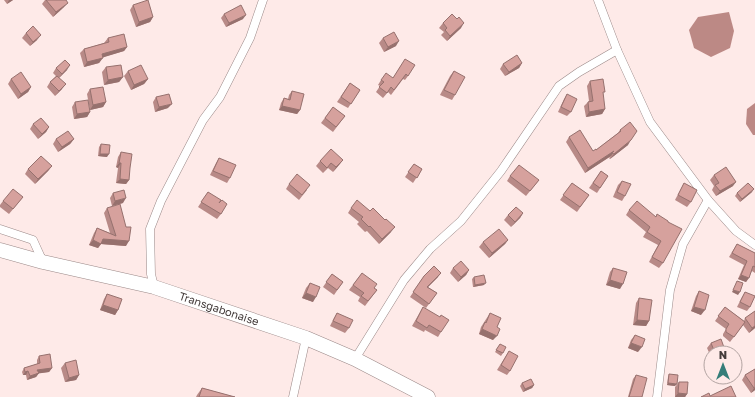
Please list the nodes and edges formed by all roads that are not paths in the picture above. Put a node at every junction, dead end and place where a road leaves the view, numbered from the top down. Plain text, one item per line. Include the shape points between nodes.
1 (263, 0) edge
2 (598, 0) edge
3 (617, 50) junction
4 (708, 200) junction
5 (0, 230) edge
6 (755, 245) edge
7 (0, 250) edge
8 (43, 262) junction
9 (154, 286) junction
10 (306, 338) junction
11 (355, 359) junction
12 (293, 397) edge
13 (428, 397) edge
14 (657, 397) edge

1 - 9 street via 250,38 220,97 203,120 161,201 150,229 151,274
2 - 3 street
3 - 4 street via 650,122
3 - 11 street via 559,86 501,171 461,221 430,249 404,280
4 - 6 street via 736,231
4 - 14 street via 683,244 670,290
5 - 8 street via 33,240
7 - 8 highway, Transgabonaise
8 - 9 highway, Transgabonaise
9 - 10 highway, Transgabonaise
10 - 11 highway, Transgabonaise
10 - 12 street
11 - 13 highway, Transgabonaise

